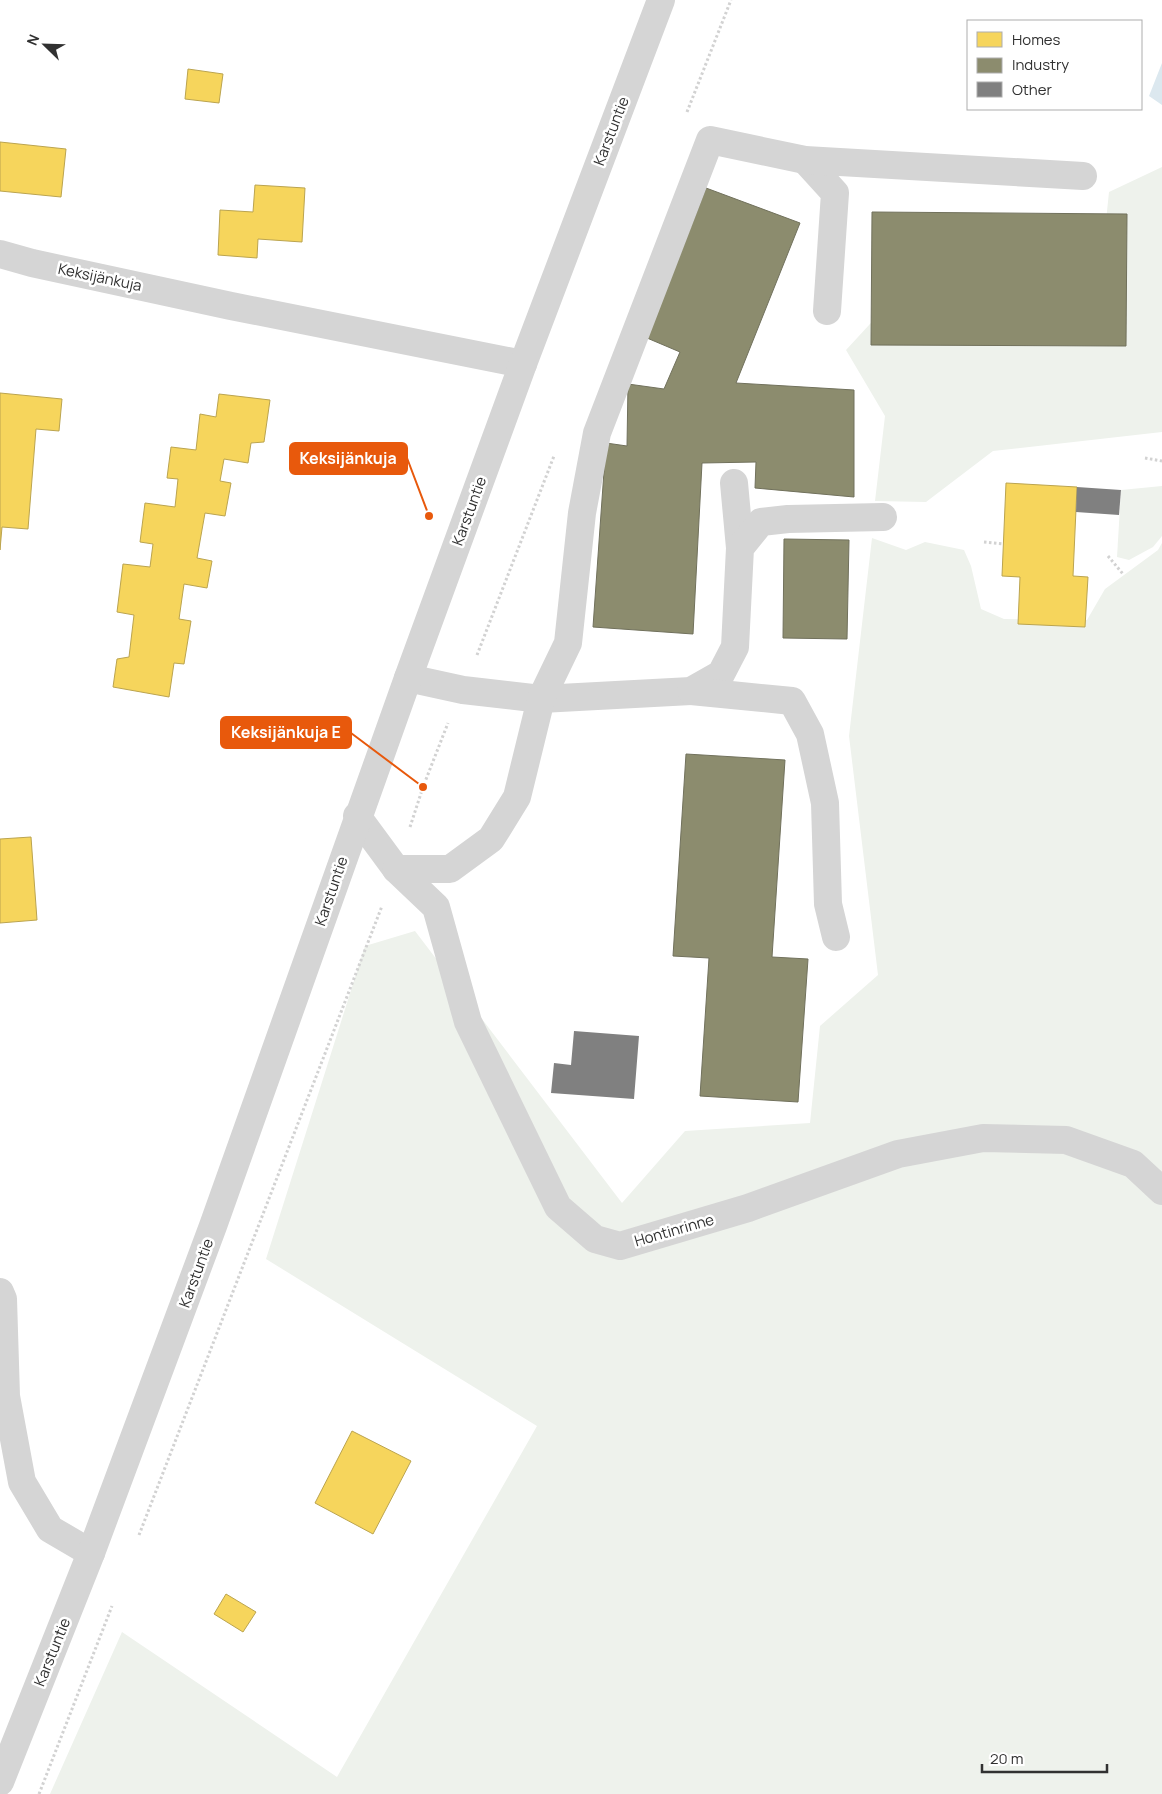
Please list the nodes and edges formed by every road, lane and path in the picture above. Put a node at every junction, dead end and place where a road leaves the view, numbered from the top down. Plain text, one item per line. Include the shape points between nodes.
1 (661, 0) edge
2 (806, 160) junction
3 (1083, 176) dead end
4 (0, 254) edge
5 (827, 311) dead end
6 (523, 364) junction
7 (1145, 458) dead end
8 (1162, 461) edge
9 (734, 483) dead end
10 (883, 517) dead end
11 (984, 542) dead end
12 (1003, 544) dead end
13 (740, 548) junction
14 (1108, 556) dead end
15 (1123, 574) dead end
16 (408, 678) junction
17 (691, 690) junction
18 (541, 699) junction
19 (357, 816) junction
20 (396, 869) junction
21 (836, 937) dead end
22 (1162, 1191) edge
23 (0, 1292) edge
24 (3, 1398) edge
25 (91, 1553) junction
26 (0, 1782) edge

1 - 6 street, Karstuntie
2 - 3 street
2 - 5 street via 835,193
2 - 18 street via 710,140 597,433 582,513 568,643
4 - 6 street, Keksijänkuja via 222,304
6 - 16 street, Karstuntie
7 - 8 path
9 - 13 street
10 - 13 street via 761,522
11 - 12 path
13 - 17 street via 735,647 721,674
14 - 15 path
16 - 18 street via 463,690
16 - 19 street, Karstuntie
17 - 18 street
17 - 21 street via 792,701 810,734 825,803 828,904
18 - 20 street via 517,796 492,839 450,869
19 - 20 street, Hontinrinne
19 - 25 street, Karstuntie via 213,1226
20 - 22 street, Hontinrinne via 436,906 468,1022 558,1207 595,1239 620,1246 748,1208 898,1154 983,1138 1066,1140 1133,1164
23 - 24 street via 3,1299
24 - 25 street via 22,1482 50,1529
25 - 26 street, Karstuntie

